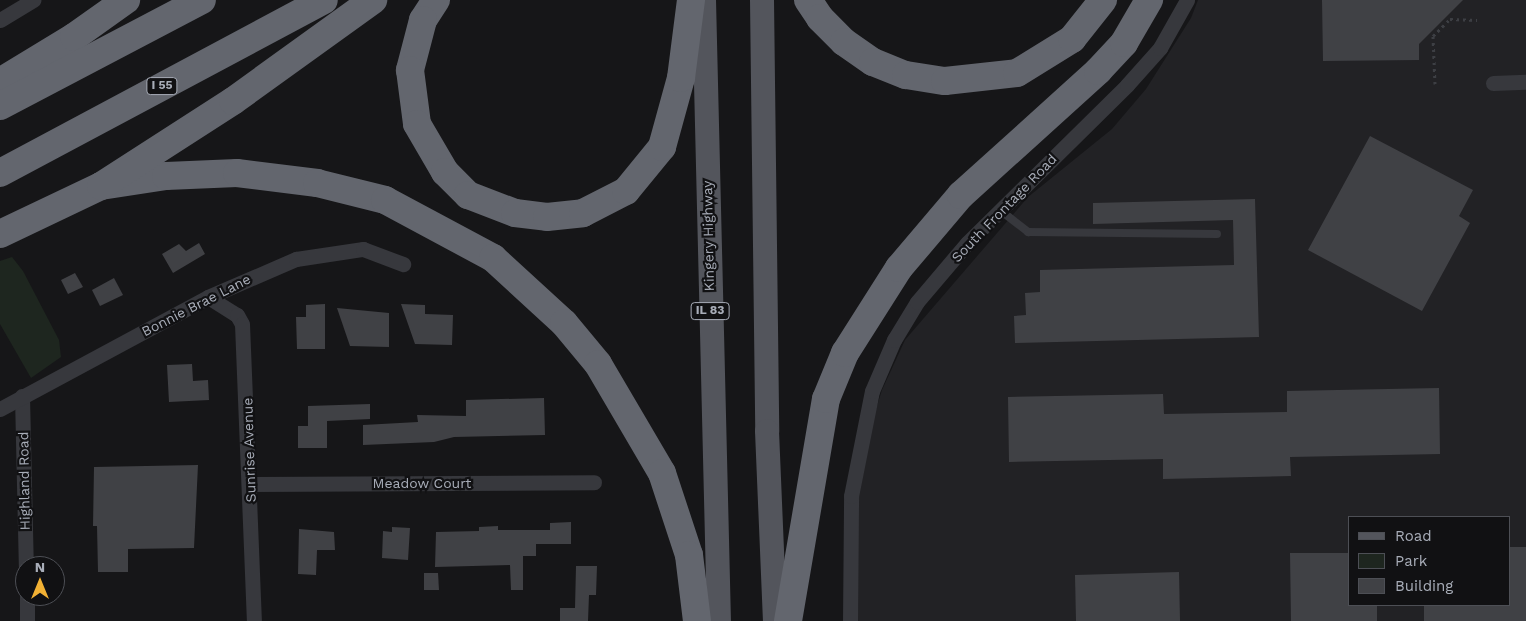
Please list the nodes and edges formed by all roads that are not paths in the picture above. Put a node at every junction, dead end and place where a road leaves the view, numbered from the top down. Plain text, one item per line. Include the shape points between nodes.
1 (34, 0) edge
2 (126, 0) edge
3 (144, 0) edge
4 (202, 0) edge
5 (324, 0) edge
6 (374, 0) edge
7 (436, 0) edge
8 (691, 0) edge
9 (704, 0) edge
10 (762, 0) edge
11 (808, 0) edge
12 (1103, 0) edge
13 (1149, 0) edge
14 (1187, 0) edge
15 (0, 20) edge
16 (74, 37) junction
17 (0, 82) edge
18 (1526, 82) edge
19 (1493, 83) dead end
20 (0, 106) edge
21 (0, 173) edge
22 (101, 186) junction
23 (1000, 210) junction
24 (0, 234) edge
25 (1217, 234) dead end
26 (402, 264) dead end
27 (208, 297) junction
28 (22, 396) junction
29 (0, 409) edge
30 (594, 482) dead end
31 (250, 484) junction
32 (26, 556) edge
33 (27, 606) edge
34 (27, 621) edge
35 (254, 621) edge
36 (697, 621) edge
37 (719, 621) edge
38 (775, 621) edge
39 (788, 621) edge
40 (850, 621) edge

1 - 15 street
2 - 16 highway
3 - 16 highway
4 - 20 highway
5 - 21 highway, I 55
6 - 22 highway via 233,101
7 - 8 highway via 423,20 410,70 417,124 445,172 468,195 515,213 548,217 583,213 626,191 642,177 662,147 678,96
9 - 37 main road, Kingery Highway / IL 83
10 - 38 main road via 767,431
11 - 12 highway via 820,18 844,42 873,62 906,75 945,81 1017,73 1072,39
13 - 39 highway via 1124,42 1098,71 961,195 899,268 845,353 826,399
14 - 23 street, South Frontage Road via 1160,48 1127,85
16 - 17 highway
18 - 19 street
22 - 24 highway
22 - 36 highway via 166,176 236,173 317,183 385,200 493,258 564,323 598,364 662,473 689,555
23 - 25 lane via 1028,232 1036,233
23 - 40 street, South Frontage Road via 917,302 894,340 872,391 851,496
26 - 27 street, Bonnie Brae Lane via 363,249 338,250 296,259
27 - 28 street, Bonnie Brae Lane
27 - 31 street, Sunrise Avenue via 236,315 242,324
28 - 29 street, Bonnie Brae Lane
28 - 32 street, Highland Road
30 - 31 street, Meadow Court
31 - 35 street, Sunrise Avenue
33 - 34 street

